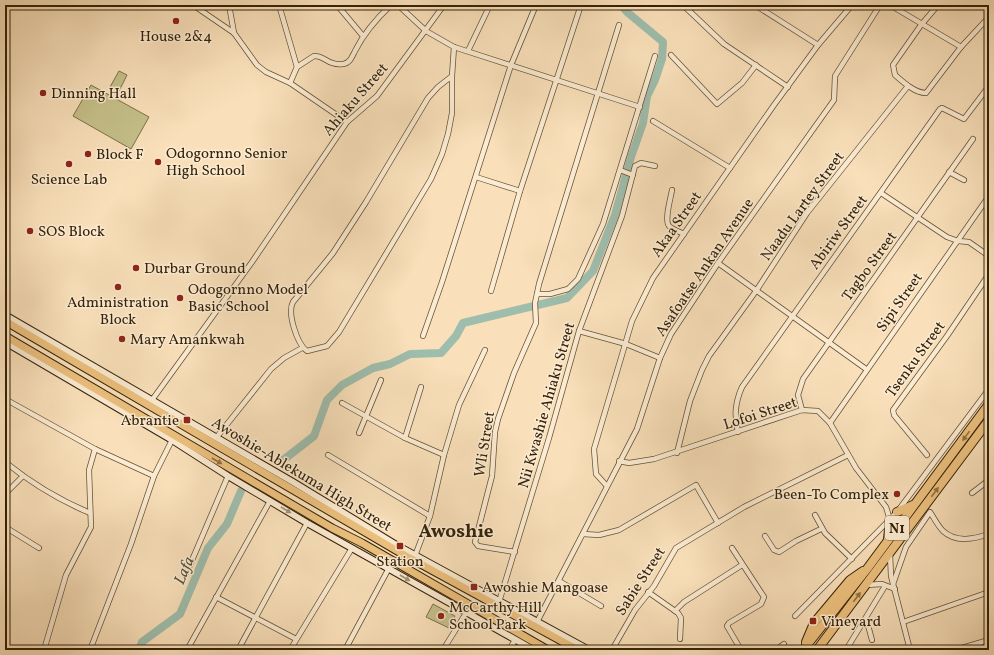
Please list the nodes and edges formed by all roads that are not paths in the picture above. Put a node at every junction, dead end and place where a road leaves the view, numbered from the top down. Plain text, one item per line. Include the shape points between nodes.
1 (193, 5) edge
2 (229, 5) edge
3 (279, 5) edge
4 (337, 5) edge
5 (391, 5) edge
6 (398, 5) edge
7 (444, 5) edge
8 (490, 5) edge
9 (536, 5) edge
10 (581, 5) edge
11 (683, 5) edge
12 (755, 5) edge
13 (843, 5) edge
14 (852, 5) edge
15 (880, 5) edge
16 (890, 5) edge
17 (938, 5) edge
18 (848, 9) junction
19 (989, 17) edge
20 (620, 25) dead end
21 (921, 25) junction
22 (426, 31) junction
23 (234, 33) junction
24 (362, 36) junction
25 (818, 45) junction
26 (454, 46) junction
27 (961, 47) junction
28 (468, 51) junction
29 (671, 55) dead end
30 (655, 56) dead end
31 (511, 65) junction
32 (756, 65) junction
33 (297, 67) junction
34 (452, 76) junction
35 (557, 79) junction
36 (290, 83) junction
37 (908, 86) junction
38 (989, 86) edge
39 (788, 87) junction
40 (600, 93) junction
41 (640, 107) junction
42 (652, 121) dead end
43 (347, 122) junction
44 (973, 139) dead end
45 (654, 166) dead end
46 (730, 168) junction
47 (622, 171) junction
48 (949, 172) junction
49 (632, 174) junction
50 (476, 177) junction
51 (964, 180) dead end
52 (672, 190) dead end
53 (520, 191) junction
54 (881, 193) junction
55 (989, 196) edge
56 (918, 218) junction
57 (684, 234) junction
58 (958, 241) junction
59 (989, 256) edge
60 (718, 263) junction
61 (989, 274) edge
62 (756, 291) junction
63 (491, 292) dead end
64 (536, 294) junction
65 (5, 317) edge
66 (792, 317) junction
67 (579, 331) junction
68 (5, 336) edge
69 (422, 336) dead end
70 (5, 342) edge
71 (829, 343) junction
72 (626, 344) junction
73 (302, 348) junction
74 (485, 350) dead end
75 (26, 351) junction
76 (660, 358) junction
77 (866, 370) junction
78 (381, 380) dead end
79 (421, 387) dead end
80 (989, 389) edge
81 (5, 399) edge
82 (152, 400) junction
83 (342, 403) dead end
84 (989, 404) edge
85 (802, 410) junction
86 (366, 416) junction
87 (988, 421) edge
88 (830, 423) junction
89 (738, 432) junction
90 (359, 433) dead end
91 (216, 438) junction
92 (405, 438) junction
93 (172, 440) junction
94 (95, 449) junction
95 (677, 453) junction
96 (328, 455) dead end
97 (444, 455) junction
98 (848, 455) junction
99 (927, 455) dead end
100 (619, 461) junction
101 (5, 462) edge
102 (23, 476) junction
103 (154, 476) junction
104 (228, 476) junction
105 (989, 480) edge
106 (606, 485) junction
107 (972, 493) dead end
108 (5, 494) edge
109 (270, 501) junction
110 (916, 504) junction
111 (886, 507) junction
112 (897, 512) junction
113 (90, 513) junction
114 (815, 515) dead end
115 (430, 516) junction
116 (346, 517) junction
117 (890, 520) junction
118 (307, 523) junction
119 (718, 523) junction
120 (5, 527) edge
121 (821, 529) junction
122 (330, 531) junction
123 (583, 534) junction
124 (989, 534) edge
125 (765, 536) dead end
126 (888, 541) junction
127 (39, 548) dead end
128 (352, 548) junction
129 (732, 548) dead end
130 (515, 552) junction
131 (890, 552) junction
132 (415, 556) junction
133 (852, 559) junction
134 (742, 565) junction
135 (389, 568) junction
136 (187, 572) dead end
137 (559, 581) junction
138 (893, 584) junction
139 (866, 585) junction
140 (885, 586) junction
141 (894, 589) junction
142 (648, 592) junction
143 (989, 592) edge
144 (216, 598) junction
145 (480, 598) junction
146 (499, 602) junction
147 (601, 606) dead end
148 (477, 609) junction
149 (675, 611) junction
150 (466, 613) junction
151 (795, 616) dead end
152 (256, 618) junction
153 (866, 618) junction
154 (537, 622) junction
155 (903, 622) junction
156 (296, 639) junction
157 (680, 639) dead end
158 (515, 640) junction
159 (872, 640) dead end
160 (989, 640) edge
161 (784, 644) dead end
162 (44, 650) edge
163 (90, 650) edge
164 (187, 650) edge
165 (238, 650) edge
166 (290, 650) edge
167 (345, 650) edge
168 (443, 650) edge
169 (509, 650) edge
170 (534, 650) edge
171 (548, 650) edge
172 (578, 650) edge
173 (589, 650) edge
174 (612, 650) edge
175 (741, 650) edge
176 (776, 650) edge
177 (802, 650) edge
178 (817, 650) edge
179 (846, 650) edge
180 (910, 650) edge
181 (954, 650) edge

1 - 23 street
2 - 23 street
3 - 33 street
4 - 24 street
5 - 24 street
6 - 22 street
7 - 22 street, Ahiaku Street
8 - 28 street
9 - 31 street
10 - 35 street
11 - 32 street via 724,44
12 - 25 street
13 - 18 street
14 - 18 street, Akaa Street
15 - 60 street, Asafoatse Ankan Avenue via 835,76 834,100
16 - 21 street
17 - 21 street
18 - 25 street, Akaa Street
19 - 27 street
20 - 40 street
21 - 27 street
21 - 37 street via 893,65 895,75
22 - 26 street
22 - 43 street, Ahiaku Street via 377,96
23 - 36 street via 257,65
24 - 33 street via 346,63 329,63 314,56
25 - 39 street, Akaa Street
26 - 28 street
26 - 34 street
27 - 37 street via 926,93
28 - 31 street
29 - 32 street via 717,104 742,84
30 - 41 street
31 - 35 street
31 - 50 street
32 - 39 street
33 - 36 street
34 - 73 street via 428,98 333,254 290,307 291,319
34 - 73 street via 452,113 448,134 431,179 334,339 318,350 307,351
35 - 40 street
35 - 53 street
36 - 43 street
37 - 62 street, Naadu Lartey Street via 807,213
38 - 54 street, Abiriw Street via 964,119 940,109
39 - 46 street, Akaa Street
40 - 41 street
40 - 64 street
41 - 47 street
42 - 46 street
43 - 82 street, Ahiaku Street via 252,262
44 - 48 street, Tagbo Street
45 - 49 street via 637,164
46 - 57 street, Akaa Street
47 - 49 street
47 - 64 street via 603,224 574,284 550,294
48 - 51 street
48 - 56 street, Tagbo Street
49 - 67 street, Nii Kwashie Ahiaku Street via 622,216
50 - 53 street
50 - 69 street
52 - 57 street via 668,223
53 - 63 street
54 - 56 street
54 - 66 street, Abiriw Street
55 - 58 street, Sipi Street
56 - 58 street via 947,237
56 - 71 street, Tagbo Street
57 - 72 street, Akaa Street via 644,294 632,321
58 - 59 street via 968,242
58 - 77 street, Sipi Street
60 - 62 street
60 - 76 street, Asafoatse Ankan Avenue via 671,334
61 - 99 street, Tsenku Street via 893,410 894,415
62 - 66 street
62 - 95 street, Naadu Lartey Street via 720,340 702,370 690,401
64 - 130 street, Wli Street via 536,323 498,419 492,476 475,539 478,546
65 - 82 street, Awoshie-Ablekuma High Street
65 - 116 main road, Awoshie-Ablekuma High Street
66 - 71 street
66 - 89 street, Abiriw Street via 738,395 735,406
67 - 72 street
67 - 130 street, Nii Kwashie Ahiaku Street
68 - 75 main road, Awoshie-Ablekuma High Street
70 - 75 street, Awoshie-Ablekuma High Street
71 - 77 street
71 - 85 street, Tagbo Street via 799,387 798,395
72 - 76 street
72 - 106 street, Akaa Street via 594,449 596,474
73 - 91 street via 271,369
74 - 97 street via 459,405
75 - 93 street, Awoshie-Ablekuma High Street
75 -> 122 main road, Awoshie-Ablekuma High Street
76 - 100 street, Asafoatse Ankan Avenue via 636,429
77 - 88 street, Sipi Street
78 - 86 street
79 - 92 street
80 - 112 street
81 - 94 street
82 - 91 street, Awoshie-Ablekuma High Street
83 - 86 street
84 -> 110 highway, N1
85 - 88 street, Lofoi Street via 818,411
85 - 89 street, Lofoi Street
86 - 90 street
86 - 92 street
131 -> 87 highway, N1
88 - 98 street, Lofoi Street
89 - 95 street, Lofoi Street
91 - 116 street, Awoshie-Ablekuma High Street
92 - 97 street
93 - 103 street
93 - 104 street, Awoshie-Ablekuma High Street
94 - 103 street
94 - 113 street via 89,470
95 - 100 street, Lofoi Street via 637,462
96 - 115 street
97 - 115 street
98 - 111 street, Lofoi Street
98 - 119 street, Sabie Street via 744,507
100 - 106 street, Asafoatse Ankan Avenue
101 - 102 street
102 - 108 street
102 - 113 street via 64,502
103 - 163 street
104 - 109 street, Awoshie-Ablekuma High Street
104 - 136 street
105 - 107 street
106 - 123 street, Asafoatse Ankan Avenue
109 -> 118 street, Awoshie-Ablekuma High Street
109 - 144 street
110 - 112 highway
110 - 126 highway, N1
111 - 112 street, Lofoi Street
111 - 117 street, Lofoi Street
112 - 117 street
113 - 162 street via 91,527 66,575
114 - 121 street
115 - 132 street
116 - 132 street, Awoshie-Ablekuma High Street
116 - 145 main road, Awoshie-Ablekuma High Street
117 - 126 highway
117 - 133 street
118 - 122 street, Awoshie-Ablekuma High Street
118 - 152 street
119 - 123 street via 699,488 694,485 618,530 599,535
119 - 142 street, Sabie Street via 676,548
120 - 127 street
121 - 125 street via 779,552 774,550
121 - 133 street
122 - 128 street, Awoshie-Ablekuma High Street
122 - 148 main road, Awoshie-Ablekuma High Street via 369,547
123 - 137 street, Asafoatse Ankan Avenue
124 - 138 street via 960,539 943,531 930,512 906,547
126 - 177 highway, N1 via 867,569 857,573 850,580 814,623
128 - 135 street, Awoshie-Ablekuma High Street
128 - 156 street
129 - 134 street
130 - 146 street, Nii Kwashie Ahiaku Street
131 - 138 street
131 - 139 highway, N1
132 - 146 street, Awoshie-Ablekuma High Street
133 - 151 street
134 - 149 street via 684,602
134 - 175 street via 764,597 761,604 729,623 728,626
135 -> 150 street, Awoshie-Ablekuma High Street
135 - 167 street
137 - 147 street
137 - 154 street, Asafoatse Ankan Avenue
138 - 141 street
139 - 140 street
178 -> 139 highway, N1
140 - 141 street
140 - 153 street
141 - 155 street
142 - 149 street
142 - 174 street, Sabie Street
143 - 155 street
144 - 152 street
144 - 164 street
145 - 148 main road
145 - 172 main road, Awoshie-Ablekuma High Street
146 - 154 street, Awoshie-Ablekuma High Street
148 - 171 main road, Awoshie-Ablekuma High Street
149 - 157 street via 681,618
150 - 158 street, Awoshie-Ablekuma High Street
150 - 168 street
152 - 156 street
152 - 165 street
153 - 159 street
153 - 179 street
154 - 173 street, Awoshie-Ablekuma High Street
155 - 180 street
156 - 166 street
158 - 169 street
158 - 170 street, Awoshie-Ablekuma High Street
160 - 181 street
161 - 176 street

